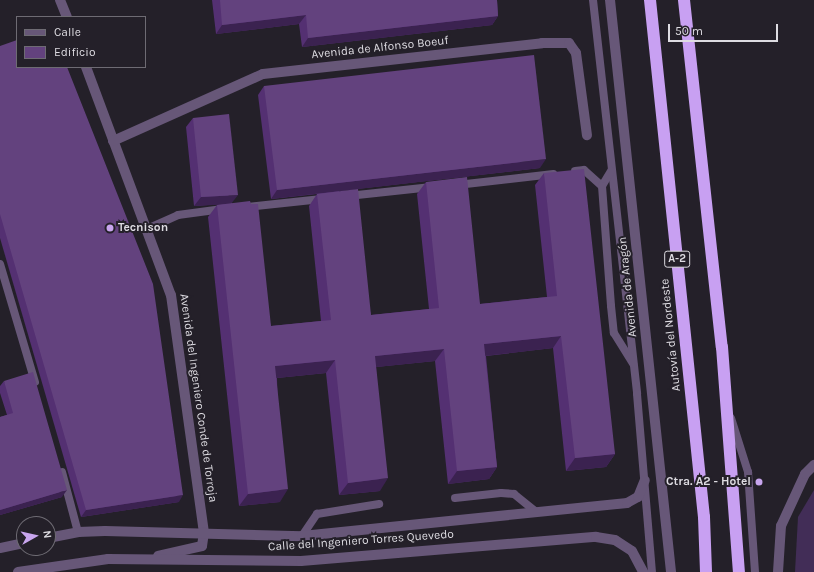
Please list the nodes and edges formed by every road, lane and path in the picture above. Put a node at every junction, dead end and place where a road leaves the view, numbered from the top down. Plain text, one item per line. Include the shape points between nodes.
1 (60, 0) edge
2 (593, 0) edge
3 (610, 0) edge
4 (650, 0) edge
5 (684, 0) edge
6 (67, 16) edge
7 (86, 68) edge
8 (587, 135) dead end
9 (113, 141) junction
10 (611, 171) junction
11 (602, 186) junction
12 (147, 229) junction
13 (0, 264) edge
14 (633, 364) junction
15 (38, 392) edge
16 (726, 402) junction
17 (58, 460) edge
18 (814, 465) edge
19 (645, 480) junction
20 (455, 498) dead end
21 (379, 504) dead end
22 (536, 512) junction
23 (78, 532) junction
24 (204, 532) junction
25 (56, 536) edge
26 (302, 536) junction
27 (16, 545) edge
28 (0, 548) edge
29 (140, 560) junction
30 (18, 572) edge
31 (643, 572) edge
32 (652, 572) edge
33 (671, 572) edge
34 (706, 572) edge
35 (739, 572) edge
36 (755, 572) edge
37 (778, 572) edge

1 - 6 street
2 - 10 lane
3 - 33 street, Avenida de Aragón
4 - 34 highway, Autovía del Nordeste / A-2 via 703,510
5 - 16 highway
7 - 9 street, Avenida del Ingeniero Conde de Torroja
8 - 9 street, Avenida de Alfonso Boeuf via 576,53 569,43 542,43 263,74
9 - 12 street, Avenida del Ingeniero Conde de Torroja
10 - 11 lane
10 - 14 lane
11 - 12 lane via 584,170 178,215
11 - 14 lane via 614,333
12 - 24 street, Avenida del Ingeniero Conde de Torroja via 171,295
13 - 15 lane
14 - 19 lane
16 - 35 highway
16 - 36 lane via 748,472
17 - 23 lane
18 - 37 street via 805,474 795,492 781,526
19 - 22 street, Calle del Ingeniero Torres Quevedo via 638,497 627,503
19 - 32 lane
20 - 22 lane via 514,494
21 - 26 lane via 317,514
22 - 26 street, Calle del Ingeniero Torres Quevedo
23 - 24 street, Calle del Ingeniero Torres Quevedo
23 - 25 street, Calle del Ingeniero Torres Quevedo
24 - 26 street, Calle del Ingeniero Torres Quevedo
24 - 29 street via 202,546
27 - 28 street
29 - 30 street, Calle del Ingeniero Torres Quevedo via 83,561
29 - 31 street, Calle del Ingeniero Torres Quevedo via 301,561 596,537 615,540 632,551

